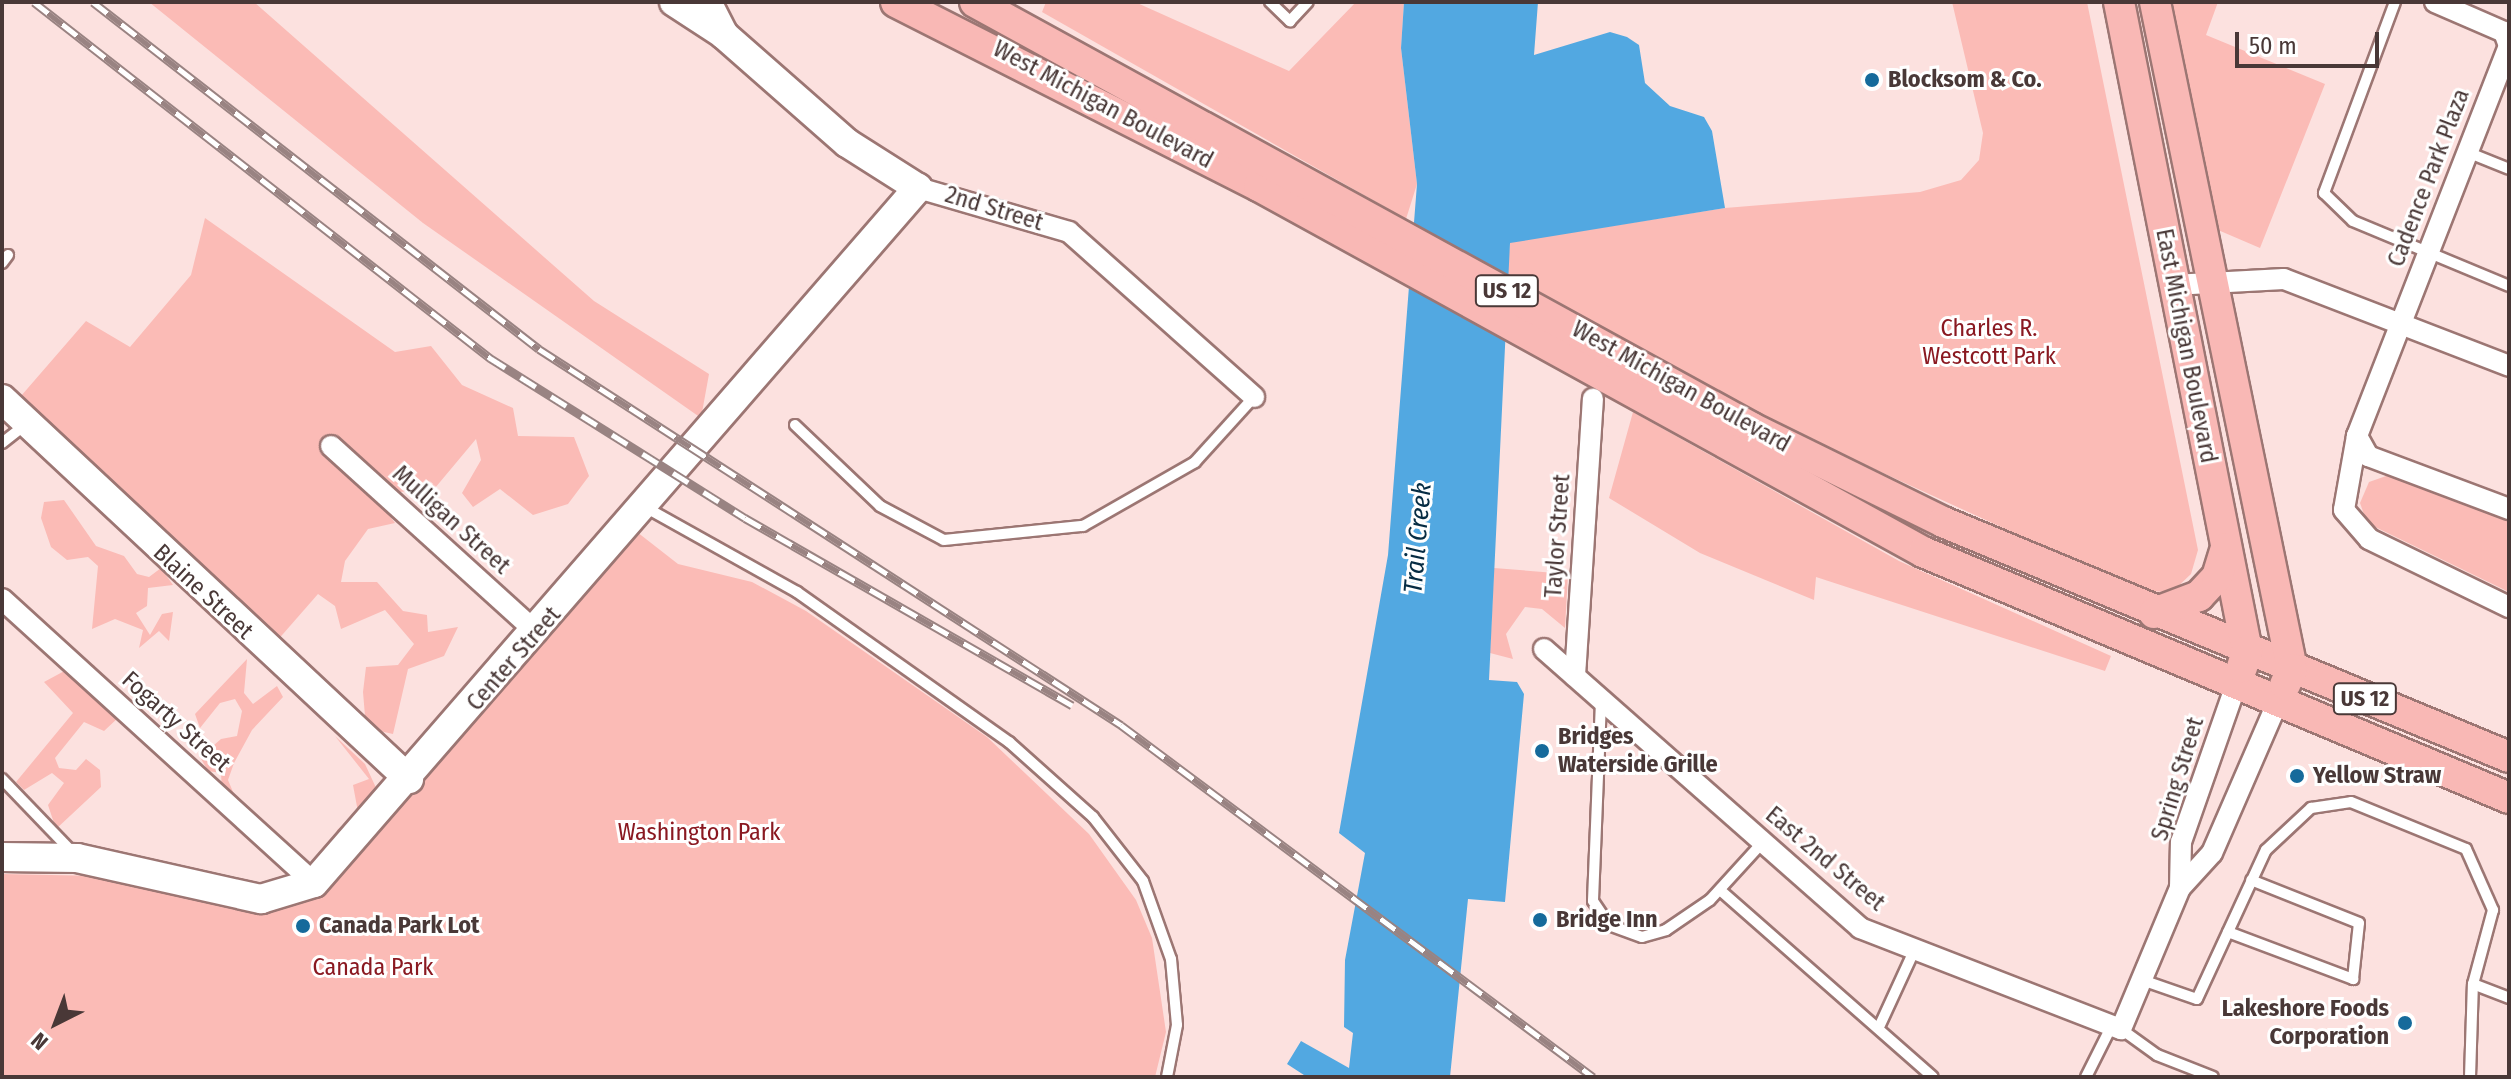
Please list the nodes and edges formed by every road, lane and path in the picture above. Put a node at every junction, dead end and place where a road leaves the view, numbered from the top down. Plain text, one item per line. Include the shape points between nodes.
1 (674, 2) edge
2 (707, 2) edge
3 (729, 2) edge
4 (896, 2) edge
5 (975, 2) edge
6 (1270, 2) edge
7 (1308, 2) edge
8 (2119, 2) edge
9 (2155, 2) edge
10 (2395, 2) edge
11 (2435, 2) edge
12 (724, 35) junction
13 (2467, 152) junction
14 (2509, 169) edge
15 (918, 188) junction
16 (2427, 255) junction
17 (2210, 278) junction
18 (2173, 285) junction
19 (2509, 286) edge
20 (2400, 322) junction
21 (2509, 366) edge
22 (1254, 397) joint
23 (2, 399) edge
24 (1593, 399) dead end
25 (27, 423) junction
26 (795, 425) dead end
27 (2357, 436) junction
28 (2, 443) edge
29 (1751, 443) junction
30 (331, 446) dead end
31 (645, 507) junction
32 (2509, 509) edge
33 (2226, 548) junction
34 (2, 599) edge
35 (2509, 607) edge
36 (2154, 613) junction
37 (537, 633) junction
38 (1544, 649) dead end
39 (2247, 651) junction
40 (2292, 669) junction
41 (1575, 676) junction
42 (2235, 688) junction
43 (1601, 699) junction
44 (2276, 706) junction
45 (2509, 757) edge
46 (2, 779) edge
47 (409, 779) junction
48 (2509, 798) edge
49 (1763, 842) junction
50 (2, 857) edge
51 (77, 858) junction
52 (2251, 880) junction
53 (314, 883) junction
54 (2180, 888) junction
55 (1720, 890) junction
56 (2228, 932) junction
57 (1915, 949) junction
58 (2142, 980) junction
59 (2473, 984) junction
60 (2509, 998) edge
61 (1880, 1025) junction
62 (2117, 1027) junction
63 (1167, 1077) edge
64 (1933, 1077) edge
65 (2086, 1077) edge
66 (2213, 1077) edge
67 (2470, 1077) edge

1 - 12 street
2 - 12 street, 2nd Street
3 - 12 street
4 - 29 main road, West Michigan Boulevard / US 12
5 - 29 main road, West Michigan Boulevard / US 12 via 1262,154
6 - 7 lane via 1290,21
8 - 18 main road, East Michigan Boulevard
9 - 17 main road, East Michigan Boulevard
10 - 16 lane via 2324,193 2353,221
11 - 13 street, Cadence Park Plaza via 2504,32 2509,46
12 - 15 street, 2nd Street via 847,143
13 - 14 lane
13 - 16 street, Cadence Park Plaza
15 - 22 street, 2nd Street via 1069,232
15 - 31 street, Center Street
16 - 19 lane
16 - 20 street, Cadence Park Plaza
17 - 18 street
17 - 20 street via 2284,279
17 - 40 main road, East Michigan Boulevard
18 - 33 main road, East Michigan Boulevard
20 - 21 street
20 - 27 street, Cadence Park Plaza
22 - 26 lane via 1195,462 1083,526 944,540 880,506
23 - 25 street, Blaine Street
24 - 41 street, Taylor Street
25 - 28 lane
25 - 47 street, Blaine Street
27 - 32 street via 2368,456
27 - 35 street, Cadence Park Plaza via 2344,510 2353,529
29 - 36 main road, West Michigan Boulevard / US 12
29 - 42 main road, West Michigan Boulevard / US 12 via 1923,552
30 - 37 street, Mulligan Street
31 - 37 street, Center Street
31 - 63 lane via 797,592 1009,742 1093,817 1143,881 1171,959 1177,1025
33 - 36 main road via 2217,577 2199,596
33 - 39 main road, East Michigan Boulevard
34 - 53 street, Fogarty Street
36 - 39 main road, West Michigan Boulevard / US 12
37 - 47 street, Center Street
38 - 41 street, East 2nd Street
39 - 40 main road, West Michigan Boulevard / US 12
39 - 42 main road, East Michigan Boulevard
40 - 44 main road
40 - 45 main road, US 12
41 - 43 street, East 2nd Street
42 - 44 main road, US 12
42 - 54 street, Spring Street via 2181,842
43 - 49 street, East 2nd Street
43 - 55 lane via 1598,914 1642,937 1686,919
44 - 48 main road, US 12
44 - 54 street, Spring Street via 2212,853
46 - 51 lane
47 - 53 street, Center Street
49 - 55 lane
49 - 57 street, East 2nd Street via 1860,928
50 - 51 street
51 - 53 street via 261,899
52 - 56 lane
52 - 56 lane via 2359,923 2353,979
52 - 59 lane via 2280,832 2328,801 2351,802 2466,849 2493,910
54 - 58 street, Spring Street
55 - 61 lane
56 - 58 lane via 2197,999
57 - 61 lane
57 - 62 street, East 2nd Street
58 - 62 street, Spring Street
59 - 60 lane
59 - 67 lane
61 - 64 lane
62 - 65 lane
62 - 66 lane via 2157,1055

